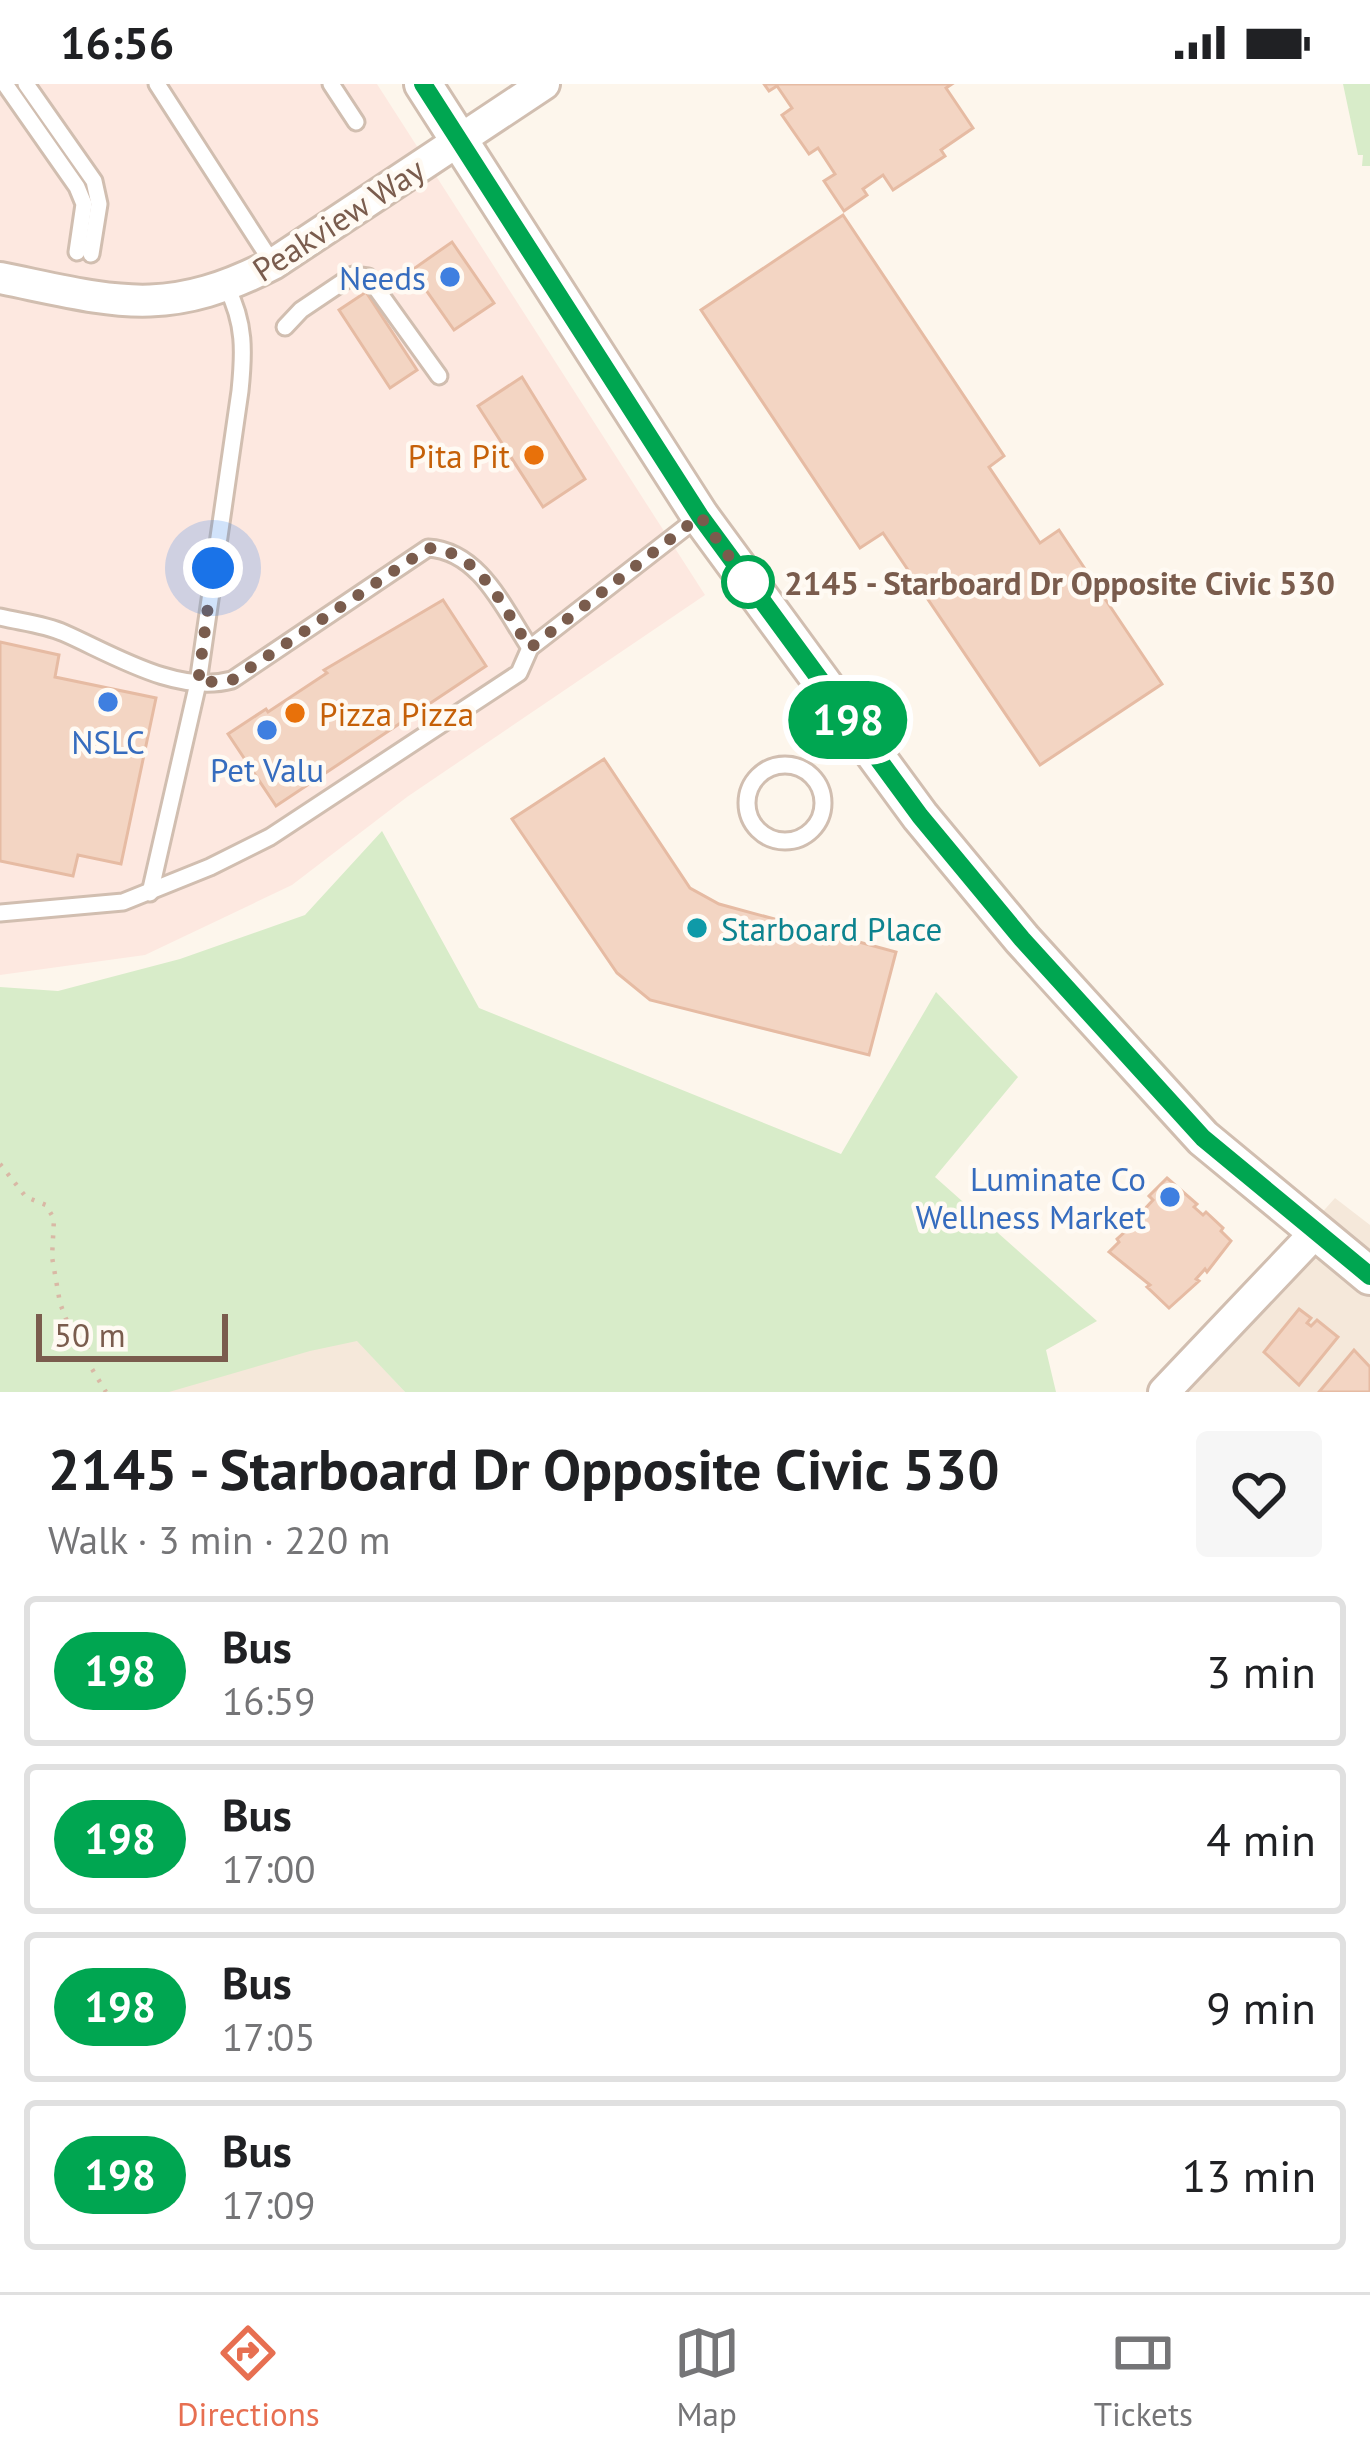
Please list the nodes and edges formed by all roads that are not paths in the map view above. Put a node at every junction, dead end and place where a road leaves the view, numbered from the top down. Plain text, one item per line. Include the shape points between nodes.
1 (5, 84) edge
2 (26, 84) edge
3 (331, 84) edge
4 (423, 84) edge
5 (544, 84) edge
6 (164, 86) edge
7 (356, 122) dead end
8 (460, 140) junction
9 (273, 264) junction
10 (0, 278) edge
11 (227, 287) junction
12 (285, 328) dead end
13 (439, 376) dead end
14 (700, 516) junction
15 (0, 617) edge
16 (530, 648) junction
17 (198, 683) junction
18 (795, 840) joint
19 (150, 893) junction
20 (0, 913) edge
21 (1315, 1233) junction
22 (1370, 1276) edge
23 (1165, 1392) edge

1 - 2 lane via 77,188 84,253 99,204 94,181
3 - 7 lane
4 - 8 street
5 - 8 street, Peakview Way
6 - 9 lane
8 - 9 street, Peakview Way
8 - 14 street
9 - 11 street, Peakview Way
10 - 11 street, Peakview Way via 131,302 179,301
11 - 17 lane via 245,344
12 - 13 lane via 353,274 368,277
14 - 16 lane
14 - 21 street via 863,742 1022,939 1203,1138
15 - 17 lane via 61,631 126,664
16 - 17 lane via 470,562 428,548 232,680
16 - 19 lane via 519,673 270,837
17 - 19 lane
18 - 18 lane via 816,826 823,802 805,771 781,766 752,785 748,809 770,838
19 - 20 lane
21 - 22 street
21 - 23 street

